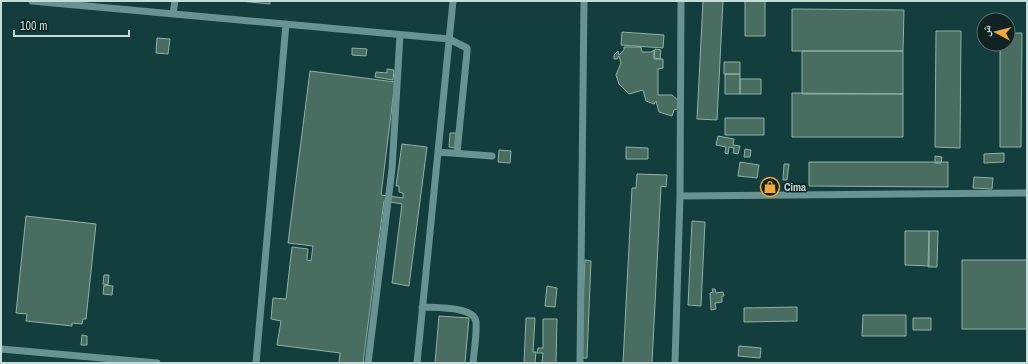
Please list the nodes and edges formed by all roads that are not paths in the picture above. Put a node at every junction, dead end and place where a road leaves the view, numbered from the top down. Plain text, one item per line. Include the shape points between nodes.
1 (32, 1) edge
2 (175, 1) edge
3 (453, 1) edge
4 (584, 1) edge
5 (681, 1) edge
6 (173, 14) junction
7 (286, 24) junction
8 (286, 32) junction
9 (400, 35) junction
10 (449, 39) junction
11 (438, 152) junction
12 (457, 153) junction
13 (492, 156) dead end
14 (1027, 193) edge
15 (680, 196) junction
16 (422, 307) junction
17 (1, 349) edge
18 (157, 363) edge
19 (368, 363) edge
20 (416, 363) edge
21 (473, 363) edge
22 (580, 363) edge
23 (675, 363) edge

1 - 6 street
2 - 6 street
3 - 10 street
4 - 22 street
5 - 15 street
6 - 7 street
7 - 8 street
7 - 9 street
8 - 8 street via 259,324 256,363 268,236
9 - 10 street
9 - 19 street via 392,169
10 - 11 street
10 - 12 street via 467,48
11 - 12 street
11 - 16 street
12 - 13 street
14 - 15 street
15 - 23 street
16 - 20 street
16 - 21 street via 466,311 473,314 476,321
17 - 18 street

